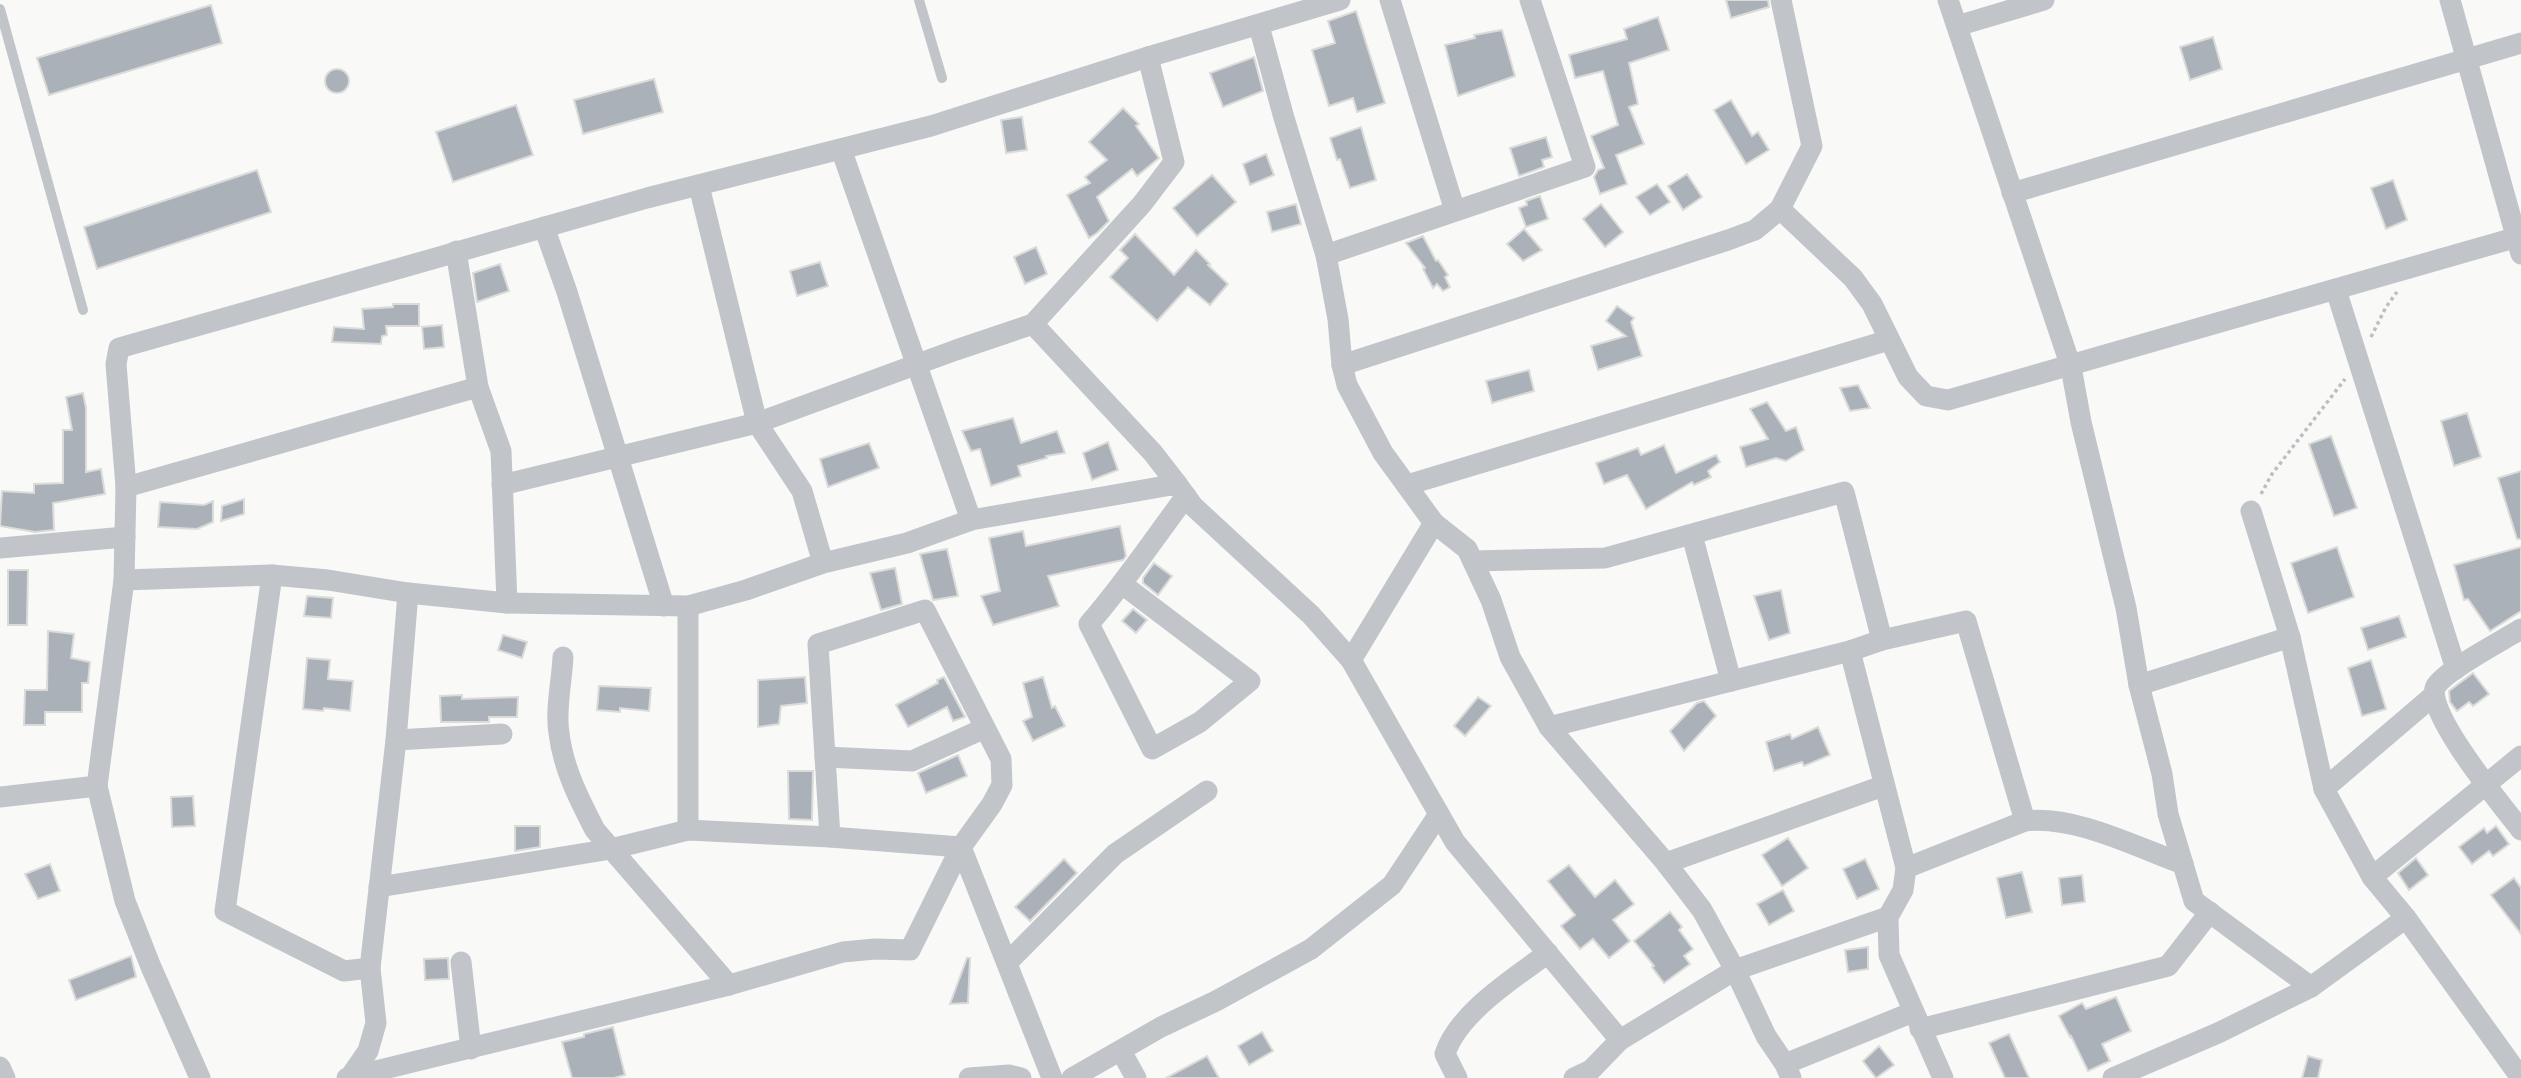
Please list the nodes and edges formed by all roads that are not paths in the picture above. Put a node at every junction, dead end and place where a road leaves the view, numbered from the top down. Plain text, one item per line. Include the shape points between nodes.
1 (919, 0) edge
2 (1340, 0) edge
3 (1390, 0) edge
4 (1530, 0) edge
5 (1782, 0) edge
6 (1948, 0) edge
7 (2044, 0) edge
8 (2450, 0) edge
9 (0, 9) edge
10 (1259, 26) junction
11 (1957, 26) junction
12 (2521, 43) edge
13 (1148, 57) junction
14 (2467, 59) junction
15 (942, 78) dead end
16 (841, 149) junction
17 (699, 186) junction
18 (2012, 193) junction
19 (1780, 209) junction
20 (1455, 211) junction
21 (544, 227) junction
22 (2519, 243) edge
23 (456, 251) junction
24 (1326, 255) junction
25 (2336, 289) junction
26 (83, 310) dead end
27 (1033, 324) junction
28 (1889, 340) junction
29 (915, 365) junction
30 (1342, 365) junction
31 (2071, 366) junction
32 (478, 387) junction
33 (757, 423) junction
34 (617, 457) junction
35 (502, 485) junction
36 (1407, 485) junction
37 (126, 487) junction
38 (1181, 490) junction
39 (2251, 511) road end
40 (971, 520) junction
41 (1434, 523) junction
42 (1692, 535) junction
43 (125, 537) junction
44 (0, 548) edge
45 (1473, 561) junction
46 (823, 564) junction
47 (272, 575) junction
48 (124, 580) junction
49 (1122, 584) junction
50 (408, 593) junction
51 (507, 603) junction
52 (664, 606) junction
53 (688, 606) junction
54 (2521, 629) edge
55 (2290, 637) junction
56 (1882, 640) junction
57 (1850, 651) junction
58 (564, 657) dead end
59 (1350, 660) junction
60 (2456, 669) junction
61 (1731, 681) junction
62 (2139, 685) junction
63 (2433, 696) junction
64 (1549, 727) junction
65 (985, 728) junction
66 (502, 734) dead end
67 (396, 740) junction
68 (2521, 756) edge
69 (825, 757) junction
70 (2486, 784) junction
71 (97, 786) junction
72 (1883, 786) junction
73 (2324, 789) junction
74 (1207, 791) dead end
75 (0, 797) edge
76 (1439, 814) junction
77 (2025, 821) junction
78 (688, 830) junction
79 (2521, 830) edge
80 (830, 837) junction
81 (961, 848) junction
82 (611, 849) junction
83 (1666, 863) junction
84 (2183, 864) junction
85 (1906, 869) junction
86 (2372, 877) junction
87 (379, 887) junction
88 (2210, 912) junction
89 (1888, 917) junction
90 (2406, 918) junction
91 (1548, 953) junction
92 (461, 962) dead end
93 (1007, 963) junction
94 (370, 968) junction
95 (1735, 970) junction
96 (729, 985) junction
97 (2311, 987) junction
98 (1916, 1021) junction
99 (1620, 1040) junction
100 (471, 1049) junction
101 (1121, 1051) junction
102 (0, 1067) edge
103 (429, 1069) edge
104 (1788, 1071) edge
105 (349, 1077) edge
106 (1013, 1077) edge
107 (5, 1078) edge
108 (200, 1078) edge
109 (969, 1078) edge
110 (1052, 1078) edge
111 (1072, 1078) edge
112 (1136, 1078) edge
113 (1457, 1078) edge
114 (1574, 1078) edge
115 (1943, 1078) edge
116 (2113, 1078) edge
117 (2521, 1078) edge

1 - 15 lane
2 - 10 street
3 - 20 street
4 - 20 street via 1585,167
5 - 19 street via 1812,146
6 - 11 street
7 - 11 street
8 - 14 street
9 - 26 lane
10 - 13 street
10 - 24 street
11 - 18 street
12 - 14 street
13 - 16 street via 931,126
13 - 27 street via 1174,162
14 - 18 street
14 - 22 street
16 - 17 street
16 - 29 street
17 - 21 street
17 - 33 street
18 - 31 street
19 - 28 street via 1853,278
19 - 30 street via 1755,230 1728,240
20 - 24 street
21 - 23 street
21 - 34 street
22 - 25 street
23 - 32 street
23 - 37 street via 119,348 116,365
24 - 30 street
25 - 31 street
25 - 60 street
27 - 29 street
27 - 38 street via 1153,453
28 - 31 street via 1908,377 1926,396 1948,400
28 - 36 street
29 - 33 street
29 - 40 street
30 - 36 street via 1347,385 1383,453
31 - 62 street
32 - 35 street via 501,451
32 - 37 street
33 - 34 street
33 - 46 street via 802,491
34 - 35 street
34 - 52 street
35 - 51 street
36 - 41 street
37 - 43 street
38 - 40 street
38 - 49 street
38 - 59 street via 1311,615
39 - 55 street
40 - 46 street via 907,543
41 - 45 street via 1467,549
41 - 59 street
42 - 45 street via 1605,558
42 - 56 street via 1844,492
42 - 61 street
43 - 44 street
43 - 48 street
45 - 64 street via 1510,657
46 - 53 street
47 - 48 street
47 - 50 street
47 - 94 street via 225,911 344,971
48 - 71 street
49 - 49 street via 1089,624 1152,749 1200,722 1250,681
50 - 51 street
50 - 67 street
51 - 52 street
52 - 53 street
53 - 78 street
54 - 60 street
55 - 62 street
55 - 73 street
56 - 57 street
56 - 77 street via 1966,621
57 - 61 street
57 - 72 street
58 - 82 street via 558,731 566,768 595,830
59 - 76 street
60 - 63 street via 2437,685
61 - 64 street
62 - 84 street
63 - 70 street via 2448,730
63 - 73 street
64 - 83 street
65 - 69 street via 912,761
65 - 69 street via 925,610 818,644
65 - 81 street via 1001,759 1002,785
66 - 67 street
67 - 87 street
68 - 70 street
69 - 80 street
70 - 79 street
70 - 86 street
71 - 75 street
71 - 108 street via 125,901
72 - 83 street
72 - 85 street
73 - 86 street
74 - 93 street via 1115,854
76 - 91 street via 1455,842
76 - 101 street via 1392,886 1311,948
77 - 84 street via 2071,823
77 - 85 street
78 - 80 street
78 - 82 street
80 - 81 street
81 - 93 street
81 - 96 street via 911,950 843,951
82 - 87 street
82 - 96 street
83 - 95 street via 1702,910
84 - 88 street via 2194,901
85 - 89 street via 1903,890
86 - 90 street
87 - 94 street
88 - 97 street
88 - 98 street via 2168,966
89 - 95 street
89 - 98 street via 1889,956
90 - 97 street
90 - 117 street
91 - 99 street
91 - 113 street via 1464,1021 1450,1040 1445,1054
92 - 100 street
93 - 110 street
94 - 105 street via 376,1023 368,1051
95 - 99 street
95 - 104 street
96 - 100 street
97 - 116 street
98 - 104 street
98 - 115 street
99 - 114 street via 1591,1070
100 - 103 street
101 - 111 street
101 - 112 street
102 - 107 street
103 - 105 street
106 - 109 street

